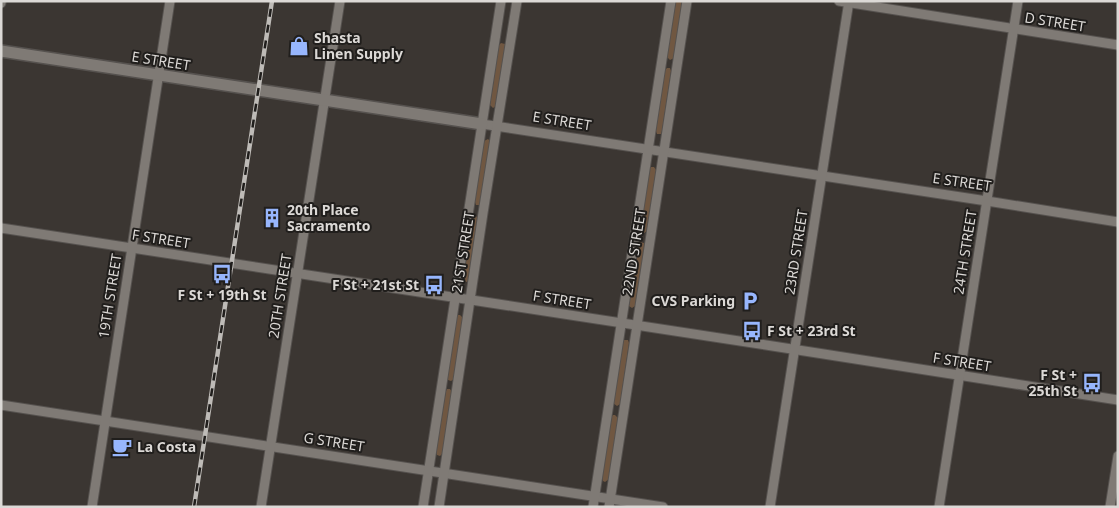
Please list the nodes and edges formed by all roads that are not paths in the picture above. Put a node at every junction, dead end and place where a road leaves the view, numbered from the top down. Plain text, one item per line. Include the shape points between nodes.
1 (170, 1) edge
2 (340, 1) edge
3 (501, 1) edge
4 (517, 1) edge
5 (671, 1) edge
6 (687, 1) edge
7 (839, 1) edge
8 (1018, 1) edge
9 (849, 2) edge
10 (1014, 29) junction
11 (1118, 46) edge
12 (1, 51) edge
13 (159, 76) junction
14 (324, 101) junction
15 (482, 124) junction
16 (497, 126) junction
17 (648, 150) junction
18 (664, 152) junction
19 (822, 176) junction
20 (987, 201) junction
21 (1118, 222) edge
22 (1, 228) edge
23 (132, 248) junction
24 (298, 273) junction
25 (456, 298) junction
26 (470, 300) junction
27 (621, 323) junction
28 (637, 325) junction
29 (794, 350) junction
30 (959, 375) junction
31 (1114, 400) edge
32 (1, 405) edge
33 (105, 421) junction
34 (271, 446) junction
35 (1118, 456) edge
36 (428, 471) junction
37 (444, 473) junction
38 (594, 496) junction
39 (609, 503) edge
40 (92, 507) edge
41 (261, 507) edge
42 (423, 507) edge
43 (439, 507) edge
44 (592, 507) edge
45 (663, 507) edge
46 (770, 507) edge
47 (939, 507) edge
48 (1110, 507) edge

1 - 13 street, 19TH STREET
2 - 14 street, 20TH STREET
3 - 15 street, 21ST STREET
4 - 16 street, 21ST STREET
5 - 17 street, 22ND STREET
6 - 18 street, 22ND STREET
7 - 9 street, D STREET
8 - 10 street, 24TH STREET
9 - 10 street, D STREET
9 - 19 street, 23RD STREET
10 - 11 street, D STREET
10 - 20 street, 24TH STREET
12 - 13 street, E STREET
13 - 14 street, E STREET
13 - 23 street, 19TH STREET
14 - 15 street, E STREET
14 - 24 street, 20TH STREET
15 - 16 street, E STREET
15 - 25 street, 21ST STREET
16 - 17 street, E STREET
16 - 26 street, 21ST STREET
17 - 18 street, E STREET
17 - 27 street, 22ND STREET
18 - 19 street, E STREET
18 - 28 street, 22ND STREET
19 - 20 street, E STREET
19 - 29 street, 23RD STREET
20 - 21 street, E STREET
20 - 30 street, 24TH STREET
22 - 23 street, F STREET
23 - 24 street, F STREET
23 - 33 street, 19TH STREET
24 - 25 street, F STREET
24 - 34 street, 20TH STREET
25 - 26 street, F STREET
25 - 36 street, 21ST STREET
26 - 27 street, F STREET
26 - 37 street, 21ST STREET
27 - 28 street, F STREET
27 - 38 street, 22ND STREET
28 - 29 street, F STREET
28 - 39 street, 22ND STREET
29 - 30 street, F STREET
29 - 46 street, 23RD STREET
30 - 31 street, F STREET
30 - 47 street, 24TH STREET
32 - 33 street, G STREET
33 - 34 street, G STREET
33 - 40 street, 19TH STREET
34 - 36 street, G STREET
34 - 41 street, 20TH STREET
35 - 48 street
36 - 37 street, G STREET
36 - 42 street, 21ST STREET
37 - 38 street, G STREET
37 - 43 street, 21ST STREET
38 - 39 street, G STREET
38 - 44 street, 22ND STREET
39 - 45 street, G STREET

